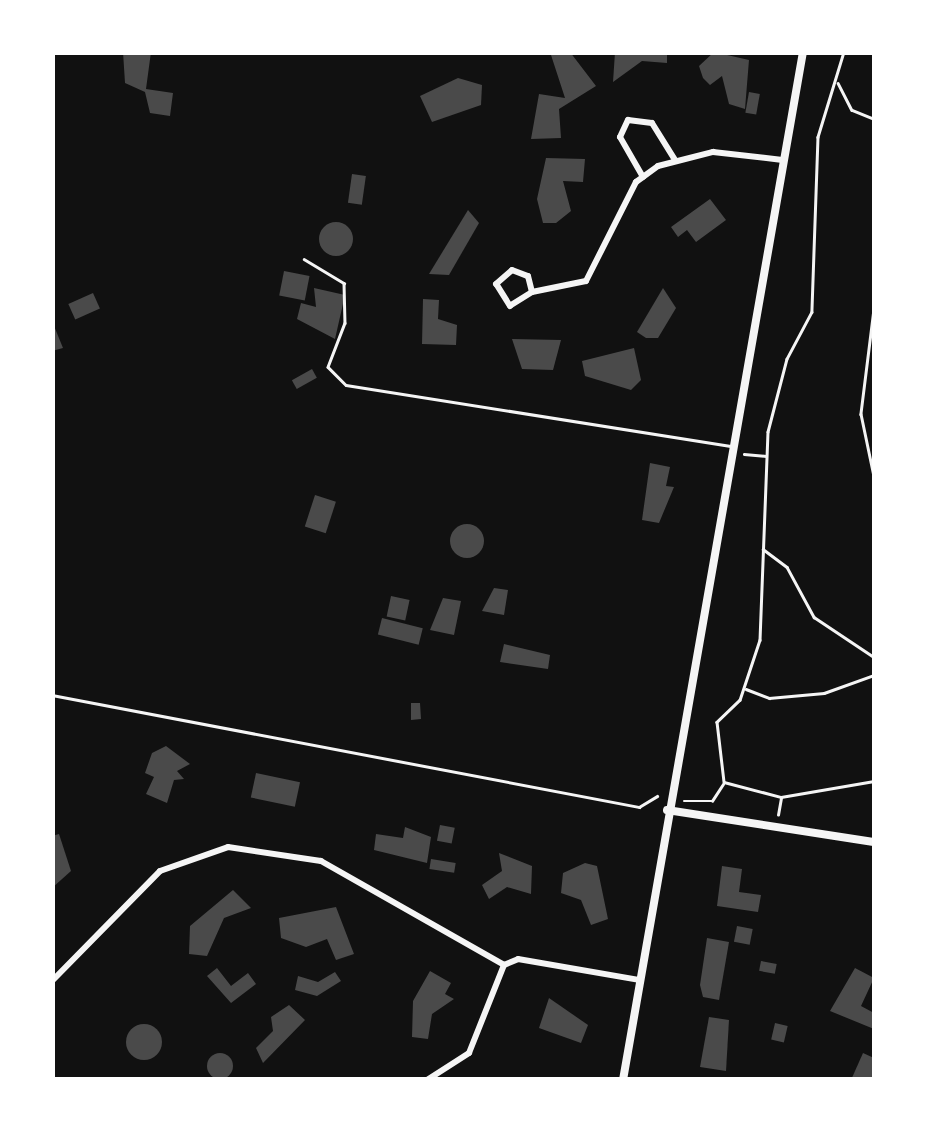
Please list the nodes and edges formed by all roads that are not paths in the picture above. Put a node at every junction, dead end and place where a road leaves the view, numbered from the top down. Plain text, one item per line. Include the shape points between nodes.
1 (802, 52) edge
2 (674, 160) junction
3 (783, 160) junction
4 (643, 177) junction
5 (304, 259) dead end
6 (532, 292) junction
7 (731, 446) junction
8 (667, 810) junction
9 (874, 842) edge
10 (504, 965) junction
11 (640, 980) junction
12 (52, 981) edge
13 (427, 1080) edge
14 (623, 1080) edge

1 - 3 street
2 - 3 street via 713,152
2 - 4 street
2 - 4 street via 652,123 628,120 620,137
3 - 7 street
4 - 6 street via 586,281
5 - 7 lane via 344,283 345,323 328,367 346,385
6 - 6 street via 518,270 496,284 510,306
7 - 8 street
8 - 9 street
8 - 11 street
10 - 11 street via 518,959
10 - 12 street via 287,849 228,847 160,872
10 - 13 street via 468,1053
11 - 14 street

